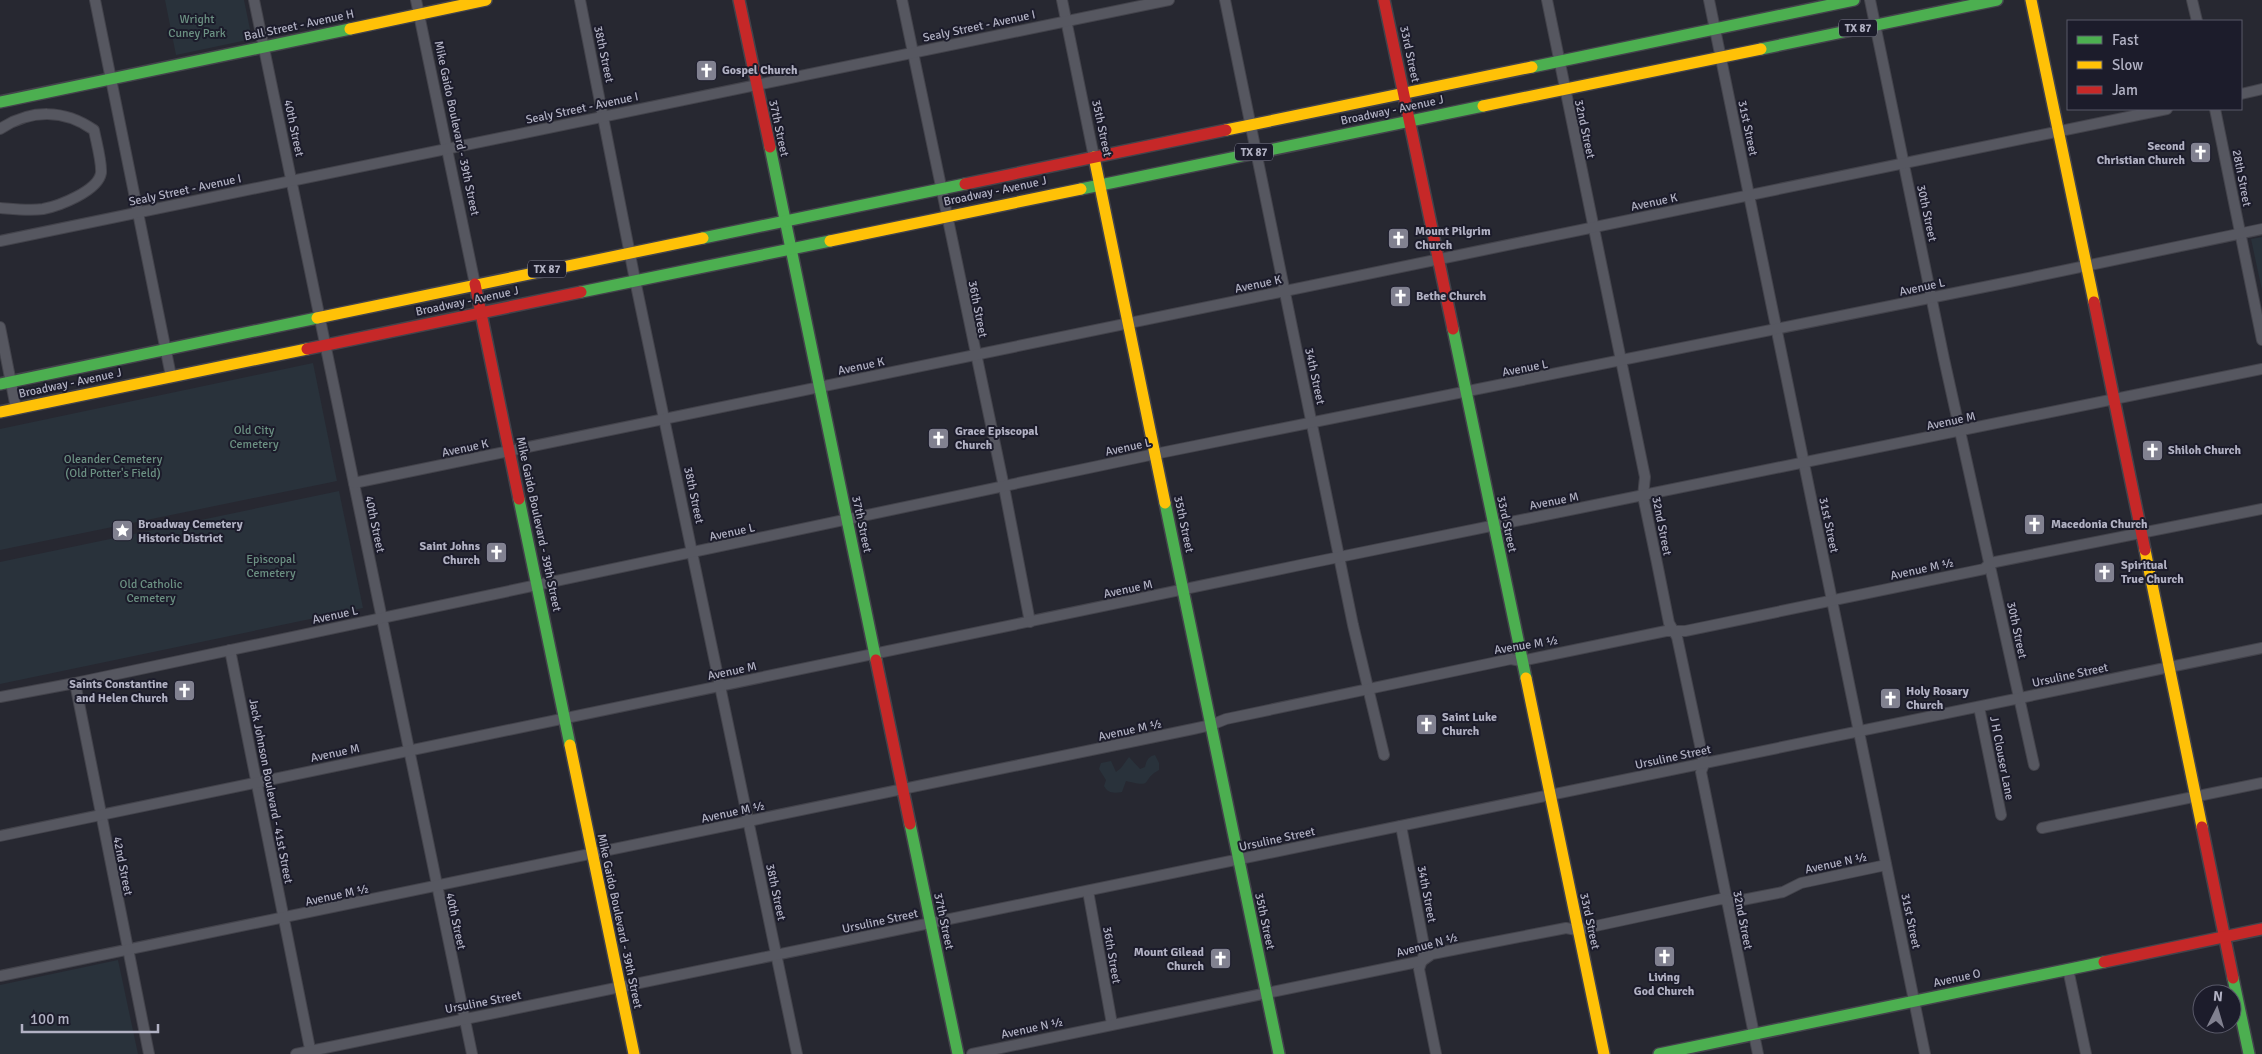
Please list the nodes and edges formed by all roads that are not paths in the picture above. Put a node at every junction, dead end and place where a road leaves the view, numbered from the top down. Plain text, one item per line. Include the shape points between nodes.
1 (95, 0) edge
2 (254, 0) edge
3 (416, 0) edge
4 (486, 0) edge
5 (580, 0) edge
6 (738, 0) edge
7 (902, 0) edge
8 (1062, 0) edge
9 (1169, 0) edge
10 (1225, 0) edge
11 (1384, 0) edge
12 (1547, 0) edge
13 (1709, 0) edge
14 (1854, 0) edge
15 (1870, 0) edge
16 (1997, 0) edge
17 (2031, 0) edge
18 (2192, 0) edge
19 (419, 14) junction
20 (2197, 20) edge
21 (1066, 21) junction
22 (1875, 25) junction
23 (1715, 29) junction
24 (264, 46) junction
25 (913, 53) junction
26 (1720, 57) junction
27 (1559, 61) junction
28 (111, 79) junction
29 (756, 85) junction
30 (1564, 89) junction
31 (2262, 89) edge
32 (1404, 93) junction
33 (2242, 94) edge
34 (0, 102) edge
35 (2162, 110) edge
36 (2215, 110) edge
37 (604, 116) junction
38 (1410, 120) junction
39 (1250, 125) junction
40 (0, 129) edge
41 (2059, 131) junction
42 (447, 149) junction
43 (1256, 152) junction
44 (1094, 157) junction
45 (1904, 163) junction
46 (292, 181) junction
47 (1100, 184) junction
48 (941, 188) junction
49 (1749, 195) junction
50 (0, 208) edge
51 (138, 213) junction
52 (947, 216) junction
53 (784, 220) junction
54 (1594, 227) junction
55 (2262, 229) edge
56 (2240, 234) junction
57 (0, 241) edge
58 (789, 248) junction
59 (630, 252) junction
60 (1439, 259) junction
61 (2086, 267) junction
62 (636, 280) junction
63 (475, 284) junction
64 (1284, 291) junction
65 (1932, 298) junction
66 (480, 312) junction
67 (320, 316) junction
68 (1129, 323) junction
69 (0, 327) edge
70 (1776, 330) junction
71 (2262, 340) edge
72 (326, 344) junction
73 (165, 350) junction
74 (975, 355) junction
75 (1622, 361) junction
76 (2262, 369) edge
77 (171, 376) junction
78 (5, 383) edge
79 (819, 387) junction
80 (1466, 393) junction
81 (2114, 400) junction
82 (16, 408) junction
83 (0, 412) edge
84 (666, 419) junction
85 (1312, 423) junction
86 (1961, 432) junction
87 (510, 451) junction
88 (1155, 454) junction
89 (1803, 464) junction
90 (354, 483) junction
91 (1004, 487) junction
92 (1643, 496) junction
93 (2262, 509) edge
94 (848, 520) junction
95 (1494, 526) junction
96 (2141, 533) junction
97 (693, 553) junction
98 (1339, 557) junction
99 (1990, 563) junction
100 (537, 586) junction
101 (1183, 590) junction
102 (1832, 601) junction
103 (382, 617) junction
104 (1030, 622) junction
105 (1675, 631) junction
106 (2262, 648) edge
107 (230, 650) junction
108 (875, 654) junction
109 (1521, 661) junction
110 (2169, 668) junction
111 (75, 683) junction
112 (721, 686) junction
113 (1367, 689) junction
114 (0, 697) edge
115 (2019, 698) junction
116 (1979, 707) junction
117 (564, 718) junction
118 (1211, 725) junction
119 (1858, 732) junction
120 (408, 751) junction
121 (1384, 755) dead end
122 (1704, 764) junction
123 (2034, 765) dead end
124 (257, 782) junction
125 (2262, 783) edge
126 (903, 790) junction
127 (1550, 795) junction
128 (2196, 796) junction
129 (101, 815) junction
130 (2000, 815) dead end
131 (749, 822) junction
132 (1401, 826) junction
133 (2042, 828) dead end
134 (0, 836) edge
135 (592, 854) junction
136 (1238, 860) junction
137 (1886, 865) junction
138 (436, 886) junction
139 (1088, 890) junction
140 (1726, 901) junction
141 (284, 918) junction
142 (931, 923) junction
143 (2262, 929) edge
144 (1577, 930) junction
145 (2225, 936) junction
146 (128, 951) junction
147 (776, 955) junction
148 (1422, 961) junction
149 (2068, 969) junction
150 (0, 976) edge
151 (620, 987) junction
152 (1266, 994) junction
153 (1915, 1001) junction
154 (464, 1018) junction
155 (1112, 1024) junction
156 (1754, 1034) junction
157 (311, 1052) edge
158 (149, 1054) edge
159 (296, 1054) edge
160 (472, 1054) edge
161 (634, 1054) edge
162 (797, 1054) edge
163 (958, 1054) edge
164 (972, 1054) edge
165 (1278, 1054) edge
166 (1436, 1054) edge
167 (1604, 1054) edge
168 (1659, 1054) edge
169 (1758, 1054) edge
170 (1925, 1054) edge
171 (2086, 1054) edge
172 (2249, 1054) edge

1 - 28 street
2 - 24 street, 40th Street
3 - 19 street, Mike Gaido Boulevard - 39th Street
4 - 19 main road, Ball Street - Avenue H
5 - 37 street, 38th Street
6 - 29 main road, 37th Street
7 - 25 street, 36th Street
8 - 21 street, 35th Street
9 - 21 street, Sealy Street - Avenue I
10 - 39 street, 34th Street
11 - 32 main road, 33rd Street
12 - 27 street, 32nd Street
13 - 23 street, 31st Street
14 - 23 main road, Broadway - Avenue J / TX 87
15 - 22 street, 30th Street
16 - 22 main road, Broadway - Avenue J / TX 87
17 - 41 main road
18 - 20 street
19 - 24 main road, Ball Street - Avenue H
19 - 42 street, Mike Gaido Boulevard - 39th Street
21 - 25 street, Sealy Street - Avenue I
21 - 44 street, 35th Street
22 - 26 main road, Broadway - Avenue J / TX 87
22 - 45 street, 30th Street
23 - 26 street, 31st Street
23 - 27 main road, Broadway - Avenue J / TX 87
24 - 28 main road, Ball Street - Avenue H
24 - 46 street, 40th Street
25 - 29 street, Sealy Street - Avenue I
25 - 48 street, 36th Street
26 - 30 main road, Broadway - Avenue J / TX 87
26 - 49 street, 31st Street
27 - 30 street, 32nd Street
27 - 32 main road, Broadway - Avenue J / TX 87
28 - 34 main road, Ball Street - Avenue H
28 - 51 street
29 - 37 street, Sealy Street - Avenue I
29 - 53 main road, 37th Street
30 - 38 main road, Broadway - Avenue J / TX 87
30 - 54 street, 32nd Street
31 - 33 street
32 - 38 main road, 33rd Street
32 - 39 main road, Broadway - Avenue J / TX 87
35 - 41 street, Avenue K
36 - 56 street, 28th Street
37 - 42 street, Sealy Street - Avenue I
37 - 59 street, 38th Street
38 - 43 main road, Broadway - Avenue J / TX 87
38 - 60 main road, 33rd Street
39 - 43 street, 34th Street
39 - 44 main road, Broadway - Avenue J / TX 87
40 - 50 street via 27,115 61,116 82,121 94,130 101,173 90,189 60,204 42,209
41 - 45 street, Avenue K
41 - 61 main road
42 - 46 street, Sealy Street - Avenue I
42 - 63 street, Mike Gaido Boulevard - 39th Street
43 - 47 main road, Broadway - Avenue J / TX 87
43 - 64 street, 34th Street
44 - 47 main road, 35th Street
44 - 48 main road, Broadway - Avenue J / TX 87
45 - 49 street, Avenue K
45 - 65 street, 30th Street
46 - 51 street, Sealy Street - Avenue I
46 - 67 street, 40th Street
47 - 52 main road, Broadway - Avenue J / TX 87
47 - 68 main road, 35th Street
48 - 52 street, 36th Street
48 - 53 main road, Broadway - Avenue J / TX 87
49 - 54 street, Avenue K
49 - 70 street, 31st Street
51 - 57 street, Sealy Street - Avenue I
51 - 73 street
52 - 58 main road, Broadway - Avenue J / TX 87
52 - 74 street, 36th Street
53 - 58 main road, 37th Street
53 - 59 main road, Broadway - Avenue J / TX 87
54 - 60 street, Avenue K
54 - 75 street, 32nd Street
55 - 56 street, Avenue L
56 - 61 street, Avenue L
56 - 71 street, 28th Street
58 - 62 main road, Broadway - Avenue J / TX 87
58 - 79 main road, 37th Street
59 - 62 street, 38th Street
59 - 63 main road, Broadway - Avenue J / TX 87
60 - 64 street, Avenue K
60 - 80 main road, 33rd Street
61 - 65 street, Avenue L
61 - 81 main road
62 - 66 main road, Broadway - Avenue J / TX 87
62 - 84 street, 38th Street
63 - 66 main road, Mike Gaido Boulevard - 39th Street
63 - 67 main road, Broadway - Avenue J / TX 87
64 - 68 street, Avenue K
64 - 85 street, 34th Street
65 - 70 street, Avenue L
65 - 86 street, 30th Street
66 - 72 main road, Broadway - Avenue J / TX 87
66 - 87 main road, Mike Gaido Boulevard - 39th Street
67 - 72 street, 40th Street
67 - 73 main road, Broadway - Avenue J / TX 87
68 - 74 street, Avenue K
68 - 88 main road, 35th Street
69 - 78 street
70 - 75 street, Avenue L
70 - 89 street, 31st Street
72 - 77 main road, Broadway - Avenue J / TX 87
72 - 90 street, 40th Street
73 - 77 street
73 - 78 main road, Broadway - Avenue J / TX 87
74 - 79 street, Avenue K
74 - 91 street, 36th Street
75 - 80 street, Avenue L
75 - 92 street, 32nd Street via 1645,476
76 - 81 street, Avenue M
77 - 82 main road, Broadway - Avenue J / TX 87
78 - 82 street
79 - 84 street, Avenue K
79 - 94 main road, 37th Street
80 - 85 street, Avenue L
80 - 95 main road, 33rd Street
81 - 86 street, Avenue M
81 - 96 main road
82 - 83 main road, Broadway - Avenue J / TX 87
84 - 87 street, Avenue K
84 - 97 street, 38th Street
85 - 88 street, Avenue L
85 - 98 street, 34th Street
86 - 89 street, Avenue M
86 - 99 street, 30th Street
87 - 90 street, Avenue K
87 - 100 main road, Mike Gaido Boulevard - 39th Street
88 - 91 street, Avenue L
88 - 101 main road, 35th Street
89 - 92 street, Avenue M
89 - 102 street, 31st Street
90 - 103 street, 40th Street
91 - 94 street, Avenue L
91 - 104 street, 36th Street
92 - 95 street, Avenue M
92 - 105 street, 32nd Street via 1669,623
93 - 96 street, Avenue M ½
94 - 97 street, Avenue L
94 - 108 main road, 37th Street
95 - 98 street, Avenue M
95 - 109 main road, 33rd Street
96 - 99 street, Avenue M ½
96 - 110 main road
97 - 100 street, Avenue L
97 - 112 street, 38th Street
98 - 101 street, Avenue M
98 - 113 street, 34th Street
99 - 102 street, Avenue M ½ via 1984,569
99 - 115 street, 30th Street
100 - 103 street, Avenue L
100 - 117 main road, Mike Gaido Boulevard - 39th Street
101 - 104 street, Avenue M
101 - 118 main road, 35th Street
102 - 105 street, Avenue M ½
102 - 119 street, 31st Street
103 - 107 street, Avenue L
103 - 120 street, 40th Street
104 - 108 street, Avenue M
105 - 109 street, Avenue M ½
105 - 122 street, 32nd Street
106 - 110 street, Ursuline Street
107 - 111 street, Avenue L
107 - 124 street, Jack Johnson Boulevard - 41st Street
108 - 112 street, Avenue M
108 - 126 main road, 37th Street
109 - 113 street, Avenue M ½ via 1511,659
109 - 127 main road, 33rd Street
110 - 115 street, Ursuline Street
110 - 128 main road
111 - 114 street, Avenue L
111 - 129 street, 42nd Street
112 - 117 street, Avenue M
112 - 131 street, 38th Street
113 - 118 street, Avenue M ½ via 1221,720
113 - 121 street, 34th Street
115 - 116 street, Ursuline Street
115 - 123 street, 30th Street
116 - 119 street, Ursuline Street
116 - 130 street, J H Clouser Lane
117 - 120 street, Avenue M
117 - 135 main road, Mike Gaido Boulevard - 39th Street
118 - 126 street, Avenue M ½
118 - 136 main road, 35th Street
119 - 122 street, Ursuline Street
119 - 137 street, 31st Street
120 - 124 street, Avenue M
120 - 138 street, 40th Street
122 - 127 street, Ursuline Street
122 - 140 street, 32nd Street via 1701,772
124 - 129 street, Avenue M
124 - 141 street, Jack Johnson Boulevard - 41st Street
125 - 128 street
126 - 131 street, Avenue M ½
126 - 142 main road, 37th Street
127 - 132 street, Ursuline Street
127 - 144 main road, 33rd Street
128 - 133 street
128 - 145 main road
129 - 134 street, Avenue M
129 - 146 street, 42nd Street
131 - 135 street, Avenue M ½
131 - 147 street, 38th Street
132 - 136 street, Ursuline Street
132 - 148 street, 34th Street via 1426,951
135 - 138 street, Avenue M ½
135 - 151 main road, Mike Gaido Boulevard - 39th Street
136 - 139 street, Ursuline Street
136 - 152 main road, 35th Street
137 - 140 street, Avenue N ½ via 1801,883 1783,892
137 - 153 street, 31st Street
138 - 141 street, Avenue M ½
138 - 154 street, 40th Street
139 - 142 street, Ursuline Street
139 - 155 street, 36th Street
140 - 144 street, Avenue N ½ via 1721,899
140 - 156 street, 32nd Street
141 - 146 street, Avenue M ½
141 - 157 street, Jack Johnson Boulevard - 41st Street
142 - 147 street, Ursuline Street
142 - 163 main road, 37th Street
143 - 145 main road, Avenue O
144 - 148 street, Avenue N ½ via 1566,928 1432,954
144 - 167 main road, 33rd Street
145 - 149 main road, Avenue O
145 - 172 main road
146 - 150 street, Avenue M ½
146 - 158 street, 42nd Street
147 - 151 street, Ursuline Street
147 - 162 street, 38th Street
148 - 152 street, Avenue N ½
148 - 166 street, 34th Street via 1419,969
149 - 153 main road, Avenue O
149 - 171 street
151 - 154 street, Ursuline Street
151 - 161 main road, Mike Gaido Boulevard - 39th Street
152 - 155 street, Avenue N ½
152 - 165 main road, 35th Street
153 - 156 main road, Avenue O
153 - 170 street, 31st Street
154 - 157 street, Ursuline Street
154 - 160 street, 40th Street
155 - 164 street, Avenue N ½
156 - 168 main road, Avenue O
156 - 169 street, 32nd Street
157 - 159 street, Ursuline Street

